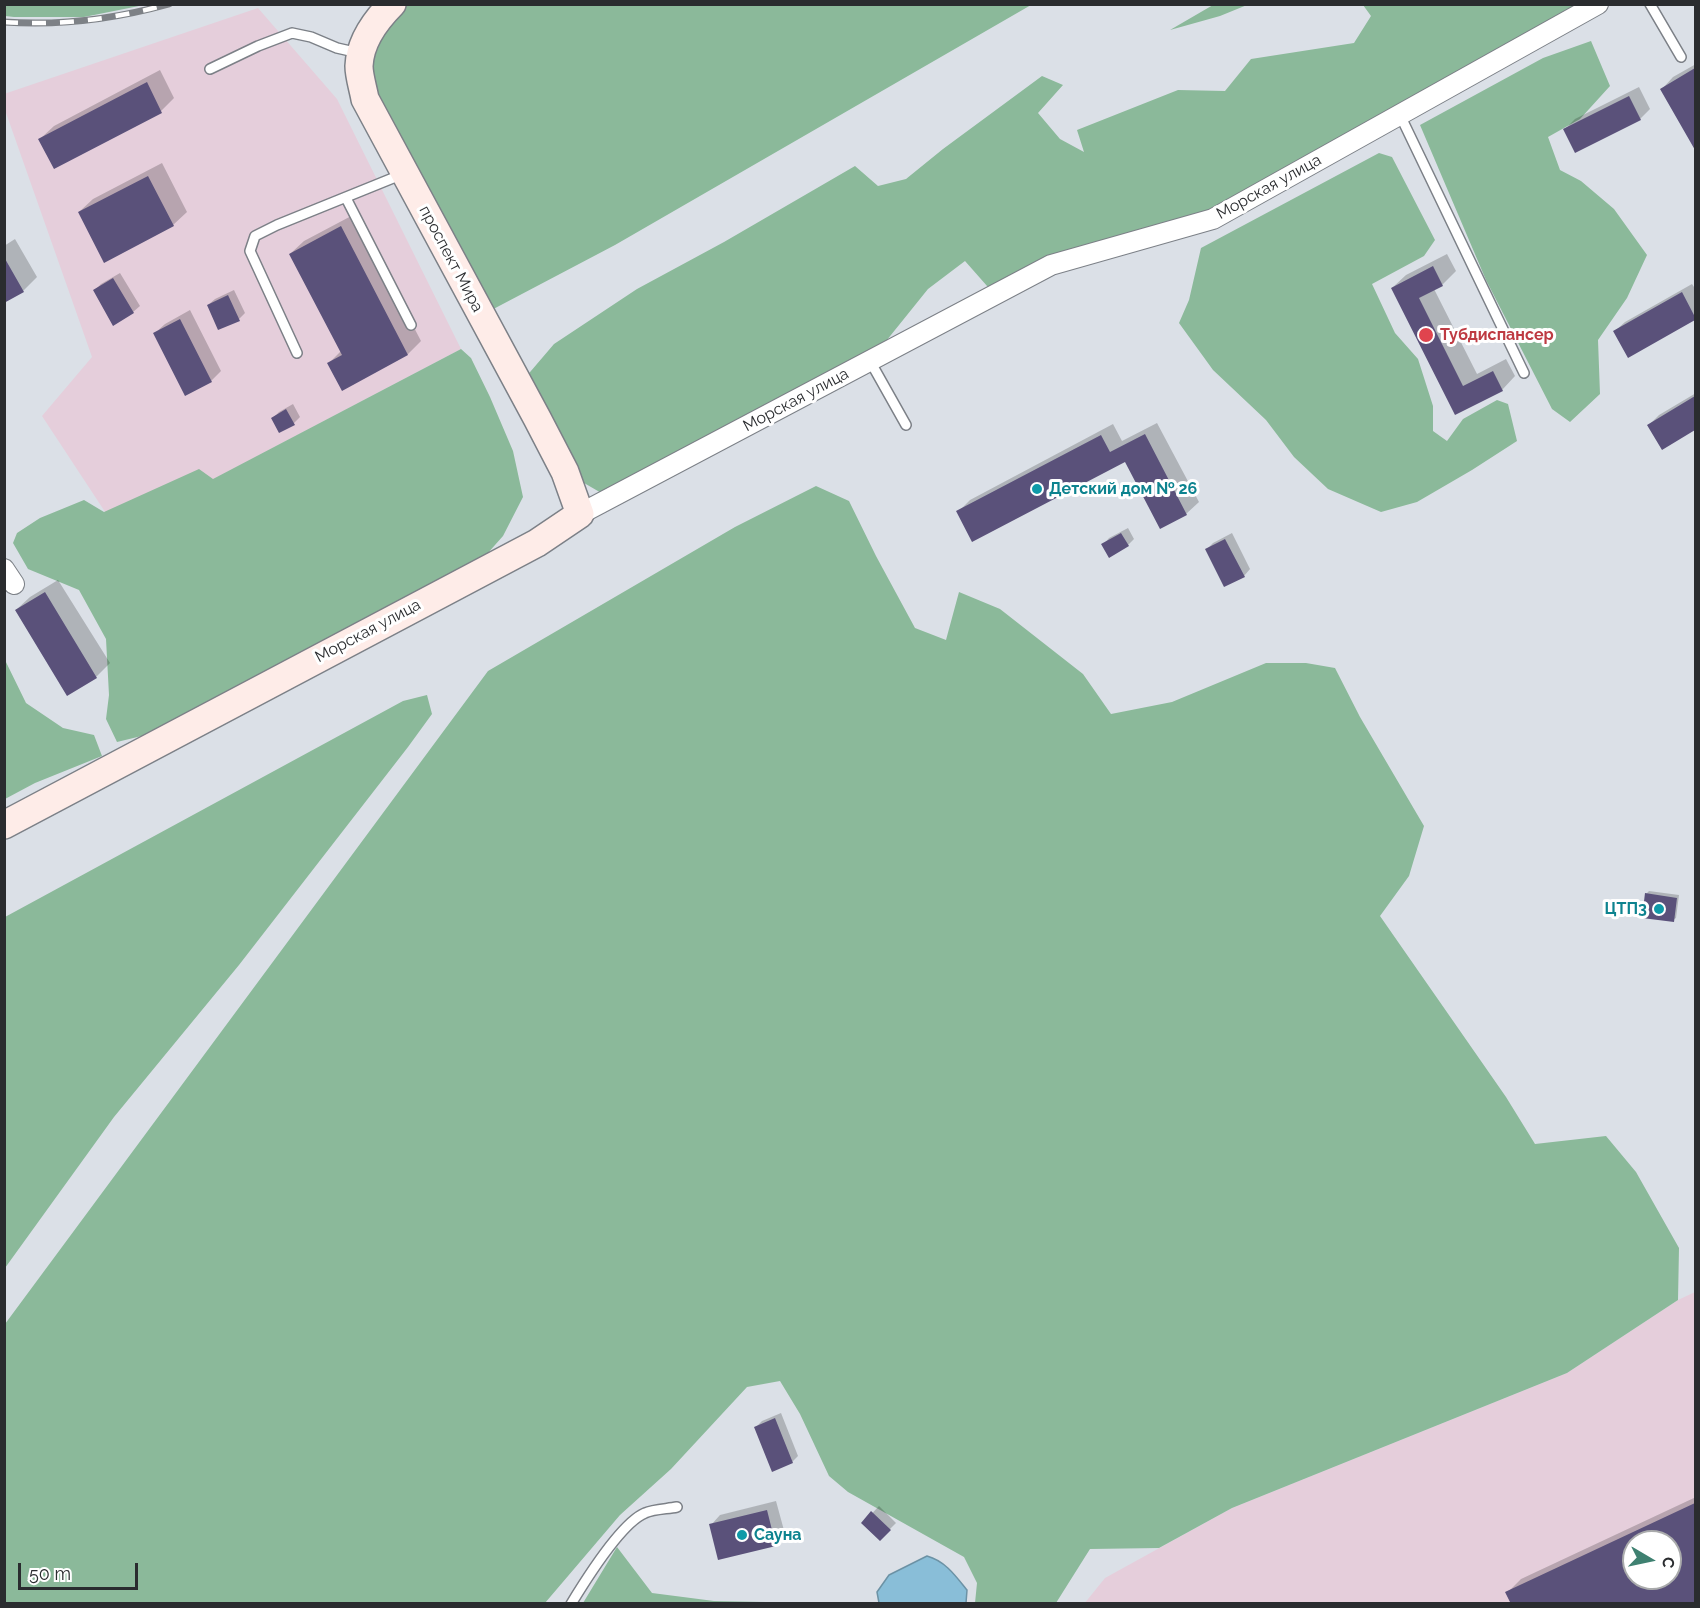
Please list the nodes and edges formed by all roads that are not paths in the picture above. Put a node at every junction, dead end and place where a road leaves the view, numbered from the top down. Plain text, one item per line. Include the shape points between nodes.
1 (392, 4) edge
2 (1598, 4) edge
3 (1650, 4) edge
4 (361, 53) junction
5 (1682, 57) dead end
6 (210, 69) dead end
7 (1400, 115) junction
8 (405, 173) junction
9 (345, 198) junction
10 (411, 325) dead end
11 (297, 353) dead end
12 (870, 361) junction
13 (1524, 373) dead end
14 (906, 425) dead end
15 (580, 514) junction
16 (4, 825) edge
17 (677, 1507) dead end
18 (571, 1604) edge

1 - 4 main road, проспект Мира via 379,17
2 - 7 street, Морская улица
3 - 5 lane
4 - 6 lane via 292,33
4 - 8 main road, проспект Мира via 359,68 365,99
7 - 12 street, Морская улица via 1213,219 1051,265
7 - 13 lane
8 - 9 lane
8 - 15 main road, проспект Мира via 542,427 565,472
9 - 10 lane
9 - 11 lane via 255,236 250,251
12 - 14 lane
12 - 15 street, Морская улица
15 - 16 main road, Морская улица via 537,543
17 - 18 lane via 645,1513 626,1526

